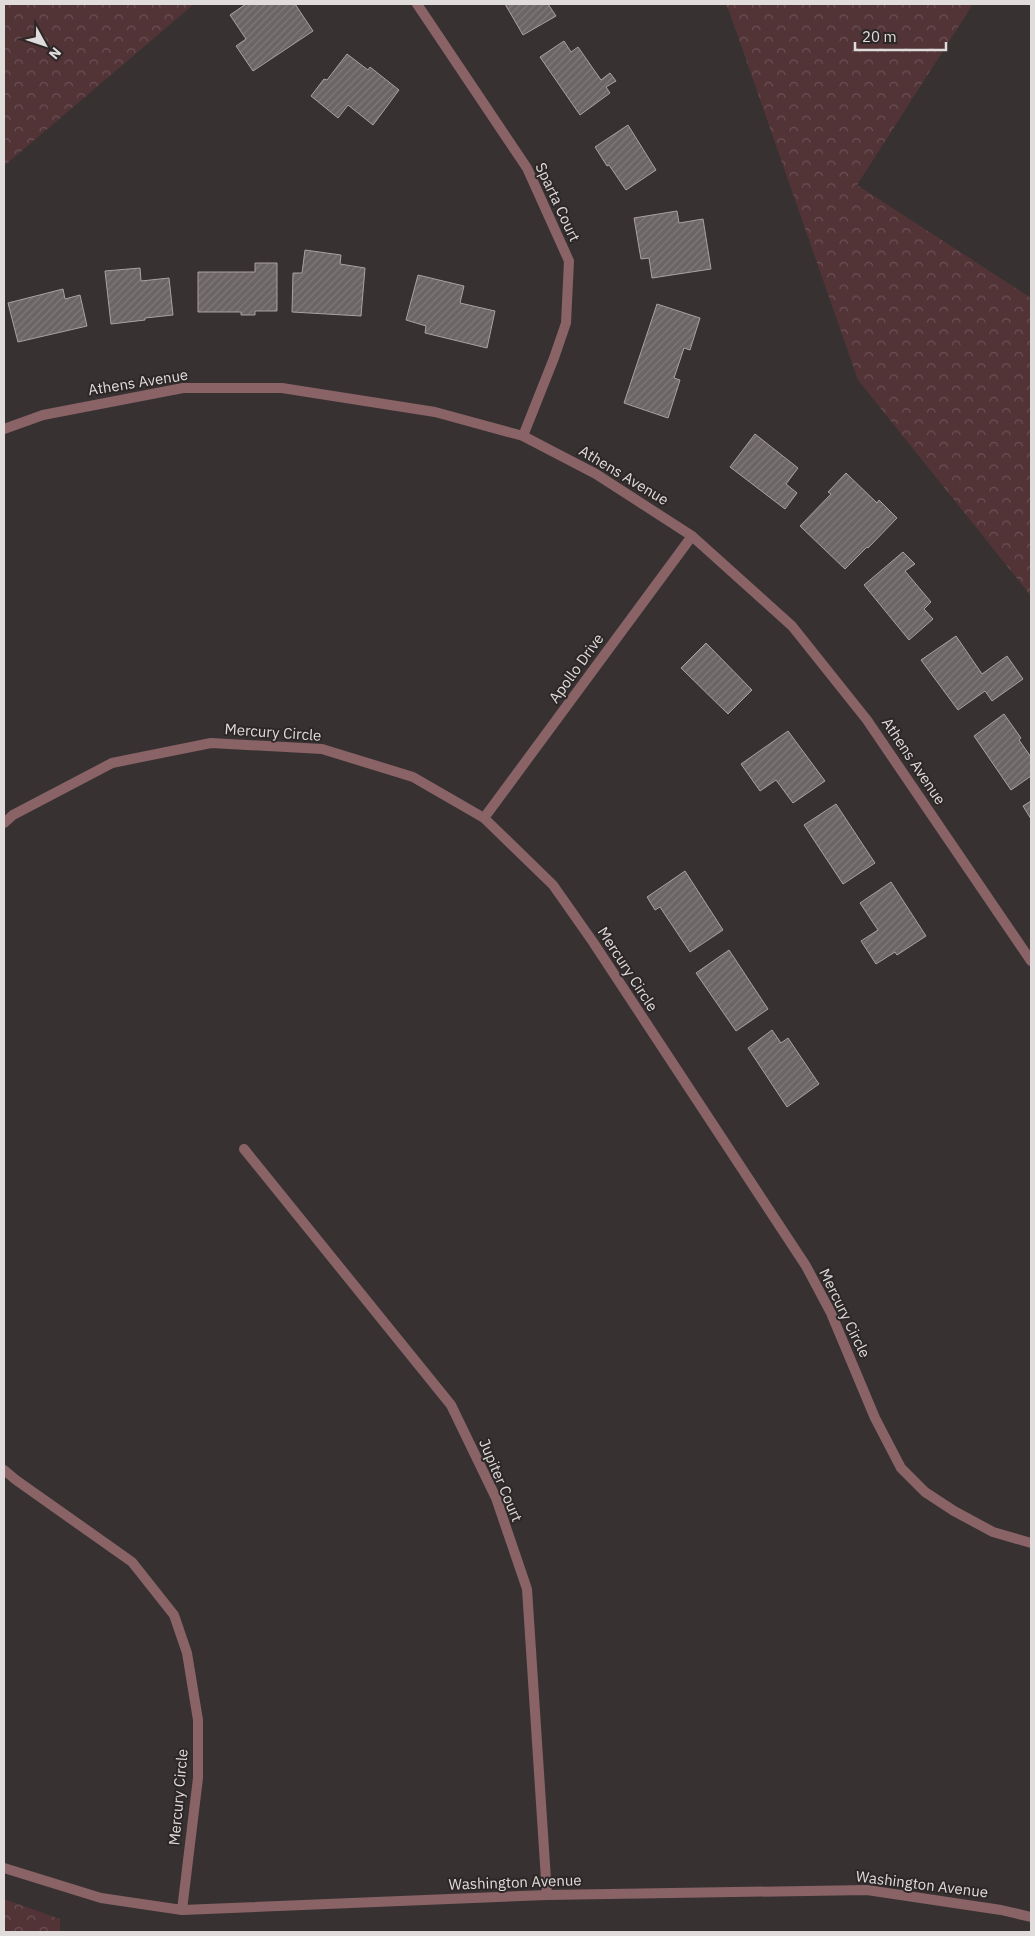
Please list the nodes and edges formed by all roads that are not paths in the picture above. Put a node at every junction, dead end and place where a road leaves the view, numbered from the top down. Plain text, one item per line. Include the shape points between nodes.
1 (417, 4) edge
2 (4, 429) edge
3 (523, 436) junction
4 (692, 536) junction
5 (484, 818) junction
6 (4, 823) edge
7 (1031, 961) edge
8 (244, 1149) dead end
9 (4, 1470) edge
10 (1031, 1543) edge
11 (4, 1868) edge
12 (547, 1895) junction
13 (182, 1910) junction
14 (1031, 1917) edge

1 - 3 street, Sparta Court via 527,168 569,261 566,323
2 - 3 street, Athens Avenue via 42,415 182,388 282,388 435,412
3 - 4 street, Athens Avenue via 596,474
4 - 5 street, Apollo Drive
4 - 7 street, Athens Avenue via 792,626 867,720
5 - 6 street, Mercury Circle via 413,777 322,748 211,743 112,763 13,815
5 - 10 street, Mercury Circle via 553,885 806,1266 831,1313 875,1418 901,1468 925,1492 954,1512 993,1532
8 - 12 street, Jupiter Court via 451,1405 496,1498 527,1589
9 - 13 street, Mercury Circle via 132,1562 174,1615 187,1653 198,1720 198,1778
11 - 13 street, Washington Avenue via 101,1898
12 - 13 street, Washington Avenue
12 - 14 street, Washington Avenue via 867,1890

